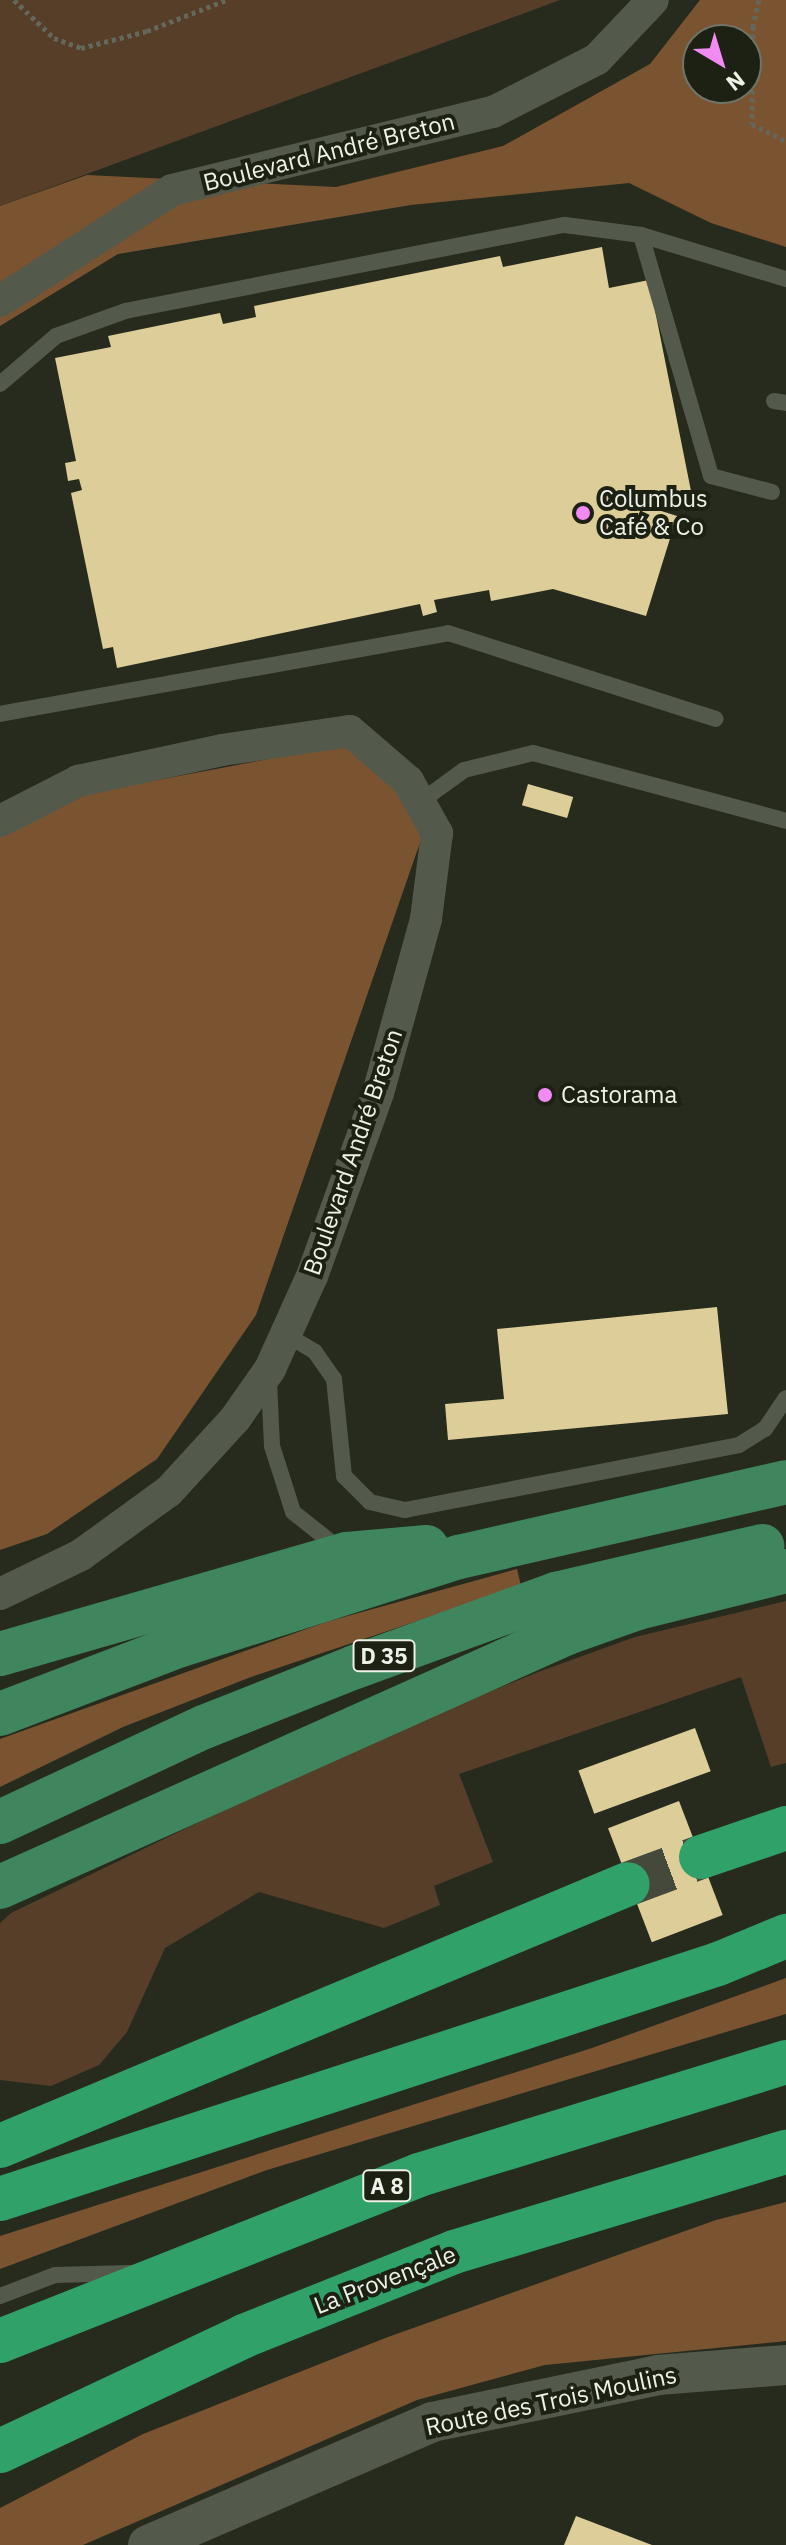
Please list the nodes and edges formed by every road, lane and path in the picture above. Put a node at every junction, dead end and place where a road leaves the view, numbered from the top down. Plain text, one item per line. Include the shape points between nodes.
1 (14, 0) edge
2 (226, 0) edge
3 (653, 0) edge
4 (759, 0) edge
5 (786, 141) edge
6 (641, 235) junction
7 (786, 279) edge
8 (0, 301) edge
9 (0, 384) edge
10 (772, 492) dead end
11 (0, 714) edge
12 (716, 719) dead end
13 (420, 802) junction
14 (0, 821) edge
15 (786, 821) edge
16 (287, 1335) junction
17 (270, 1369) junction
18 (786, 1398) edge
19 (786, 1482) edge
20 (565, 1534) junction
21 (786, 1540) edge
22 (347, 1554) junction
23 (786, 1571) edge
24 (0, 1594) edge
25 (0, 1654) edge
26 (0, 1714) edge
27 (0, 1822) edge
28 (786, 1828) edge
29 (701, 1857) tunnel mouth
30 (628, 1884) tunnel mouth
31 (0, 1887) edge
32 (786, 1936) edge
33 (209, 2057) junction
34 (786, 2062) edge
35 (0, 2112) edge
36 (0, 2146) edge
37 (786, 2152) edge
38 (57, 2179) junction
39 (0, 2190) edge
40 (0, 2199) edge
41 (164, 2272) junction
42 (0, 2296) edge
43 (0, 2341) edge
44 (786, 2365) edge
45 (0, 2451) edge
46 (148, 2545) edge

1 - 2 path via 54,38 81,48 147,31
3 - 8 street, Boulevard André Breton via 597,59 493,112 172,190
4 - 5 path via 753,26 752,124
6 - 7 lane
6 - 9 lane via 565,225 125,311 56,336
6 - 10 lane via 711,476
11 - 12 lane via 448,633
13 - 14 street, Boulevard André Breton via 408,781 350,731 222,750 78,781
13 - 15 lane via 464,770 533,753
13 - 16 street, Boulevard André Breton via 437,833 426,919 378,1093
16 - 17 street, Boulevard André Breton
16 - 18 lane via 315,1352 334,1379 344,1476 370,1502 405,1510 739,1445 765,1429
17 - 22 lane via 267,1410 272,1446 293,1512
17 - 24 street, Boulevard André Breton via 235,1419 169,1491 81,1555
19 - 20 main road
20 - 22 main road
20 - 26 main road via 459,1557 318,1599
21 - 27 main road, D 35 via 556,1594 204,1727
22 - 25 main road
23 - 31 main road via 638,1608 567,1633
28 - 29 highway
30 - 33 highway
32 - 38 highway via 674,1979
33 - 35 highway via 85,2097
33 - 36 highway
34 - 41 highway, A 8 via 419,2175
37 - 45 highway, La Provençale via 454,2252 244,2336
38 - 39 highway
38 - 40 highway
41 - 42 lane via 55,2275
41 - 43 highway, A 8
44 - 46 street, Route des Trois Moulins via 658,2375 432,2422

